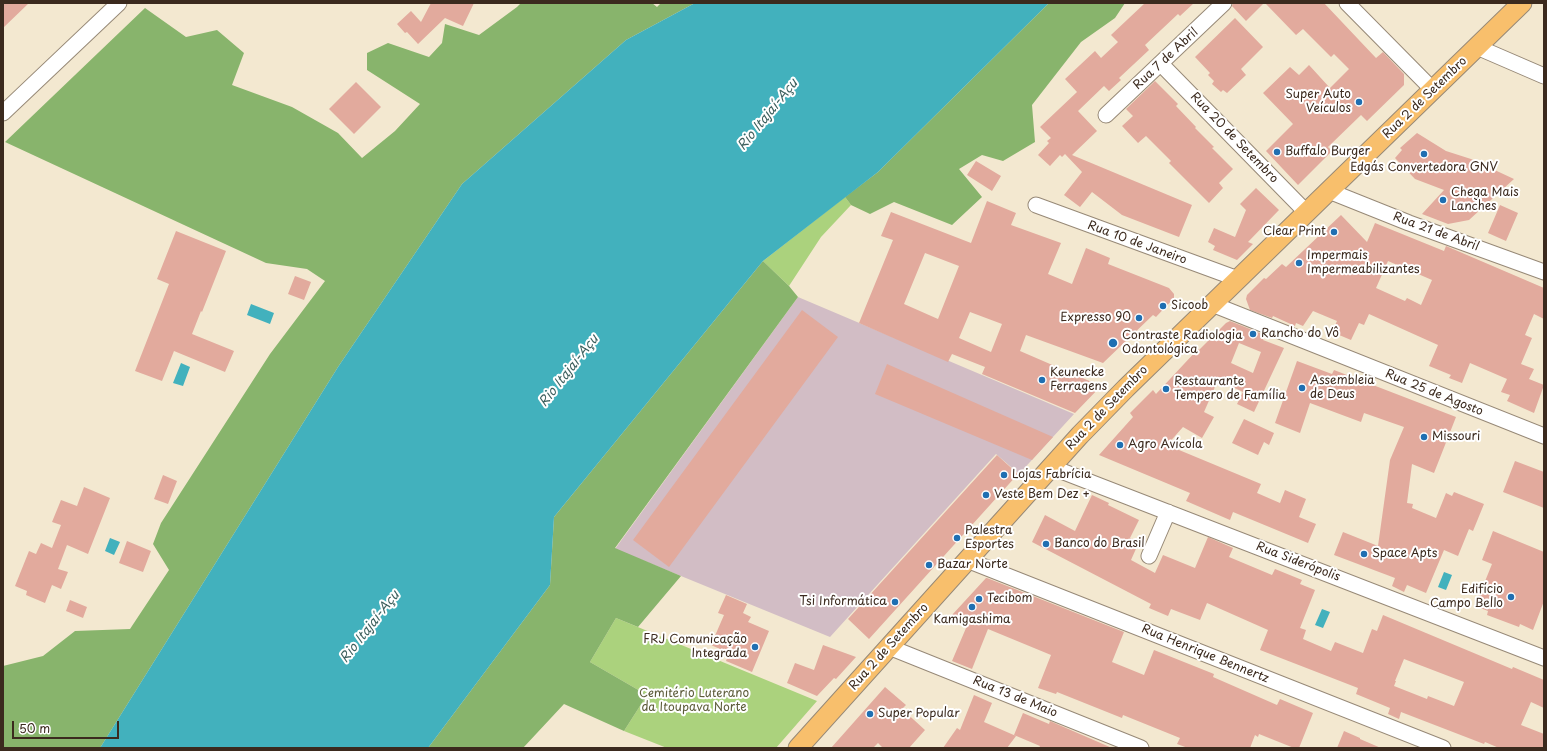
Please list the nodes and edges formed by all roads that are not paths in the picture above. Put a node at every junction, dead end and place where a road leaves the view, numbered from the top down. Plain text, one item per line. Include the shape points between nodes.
1 (119, 3) edge
2 (1224, 3) edge
3 (1347, 3) edge
4 (1522, 3) edge
5 (1477, 47) junction
6 (1161, 64) junction
7 (1544, 76) edge
8 (1432, 90) junction
9 (3, 113) edge
10 (1106, 115) dead end
11 (1329, 191) junction
12 (1036, 205) dead end
13 (1307, 213) junction
14 (1544, 272) edge
15 (1238, 279) junction
16 (1212, 304) junction
17 (1544, 436) edge
18 (1051, 467) junction
19 (1168, 512) junction
20 (1149, 556) dead end
21 (967, 560) junction
22 (889, 647) junction
23 (1544, 658) edge
24 (798, 748) edge
25 (1141, 748) edge
26 (1443, 748) edge

1 - 9 street
2 - 6 street, Rua 7 de Abril
3 - 8 street
4 - 5 main road, Rua 2 de Setembro
5 - 7 street
5 - 8 main road, Rua 2 de Setembro
6 - 10 street, Rua 7 de Abril
6 - 13 street, Rua 20 de Setembro
8 - 11 main road, Rua 2 de Setembro
11 - 13 main road, Rua 2 de Setembro
11 - 14 street, Rua 21 de Abril
12 - 15 street, Rua 10 de Janeiro
13 - 15 main road, Rua 2 de Setembro
15 - 16 main road, Rua 2 de Setembro
16 - 17 street, Rua 25 de Agosto
16 - 18 main road, Rua 2 de Setembro via 1126,388
18 - 19 street, Rua Siderópolis
18 - 21 main road, Rua 2 de Setembro
19 - 20 street
19 - 23 street, Rua Siderópolis
21 - 22 main road, Rua 2 de Setembro
21 - 26 street, Rua Henrique Bennertz
22 - 24 main road, Rua 2 de Setembro
22 - 25 street, Rua 13 de Maio

